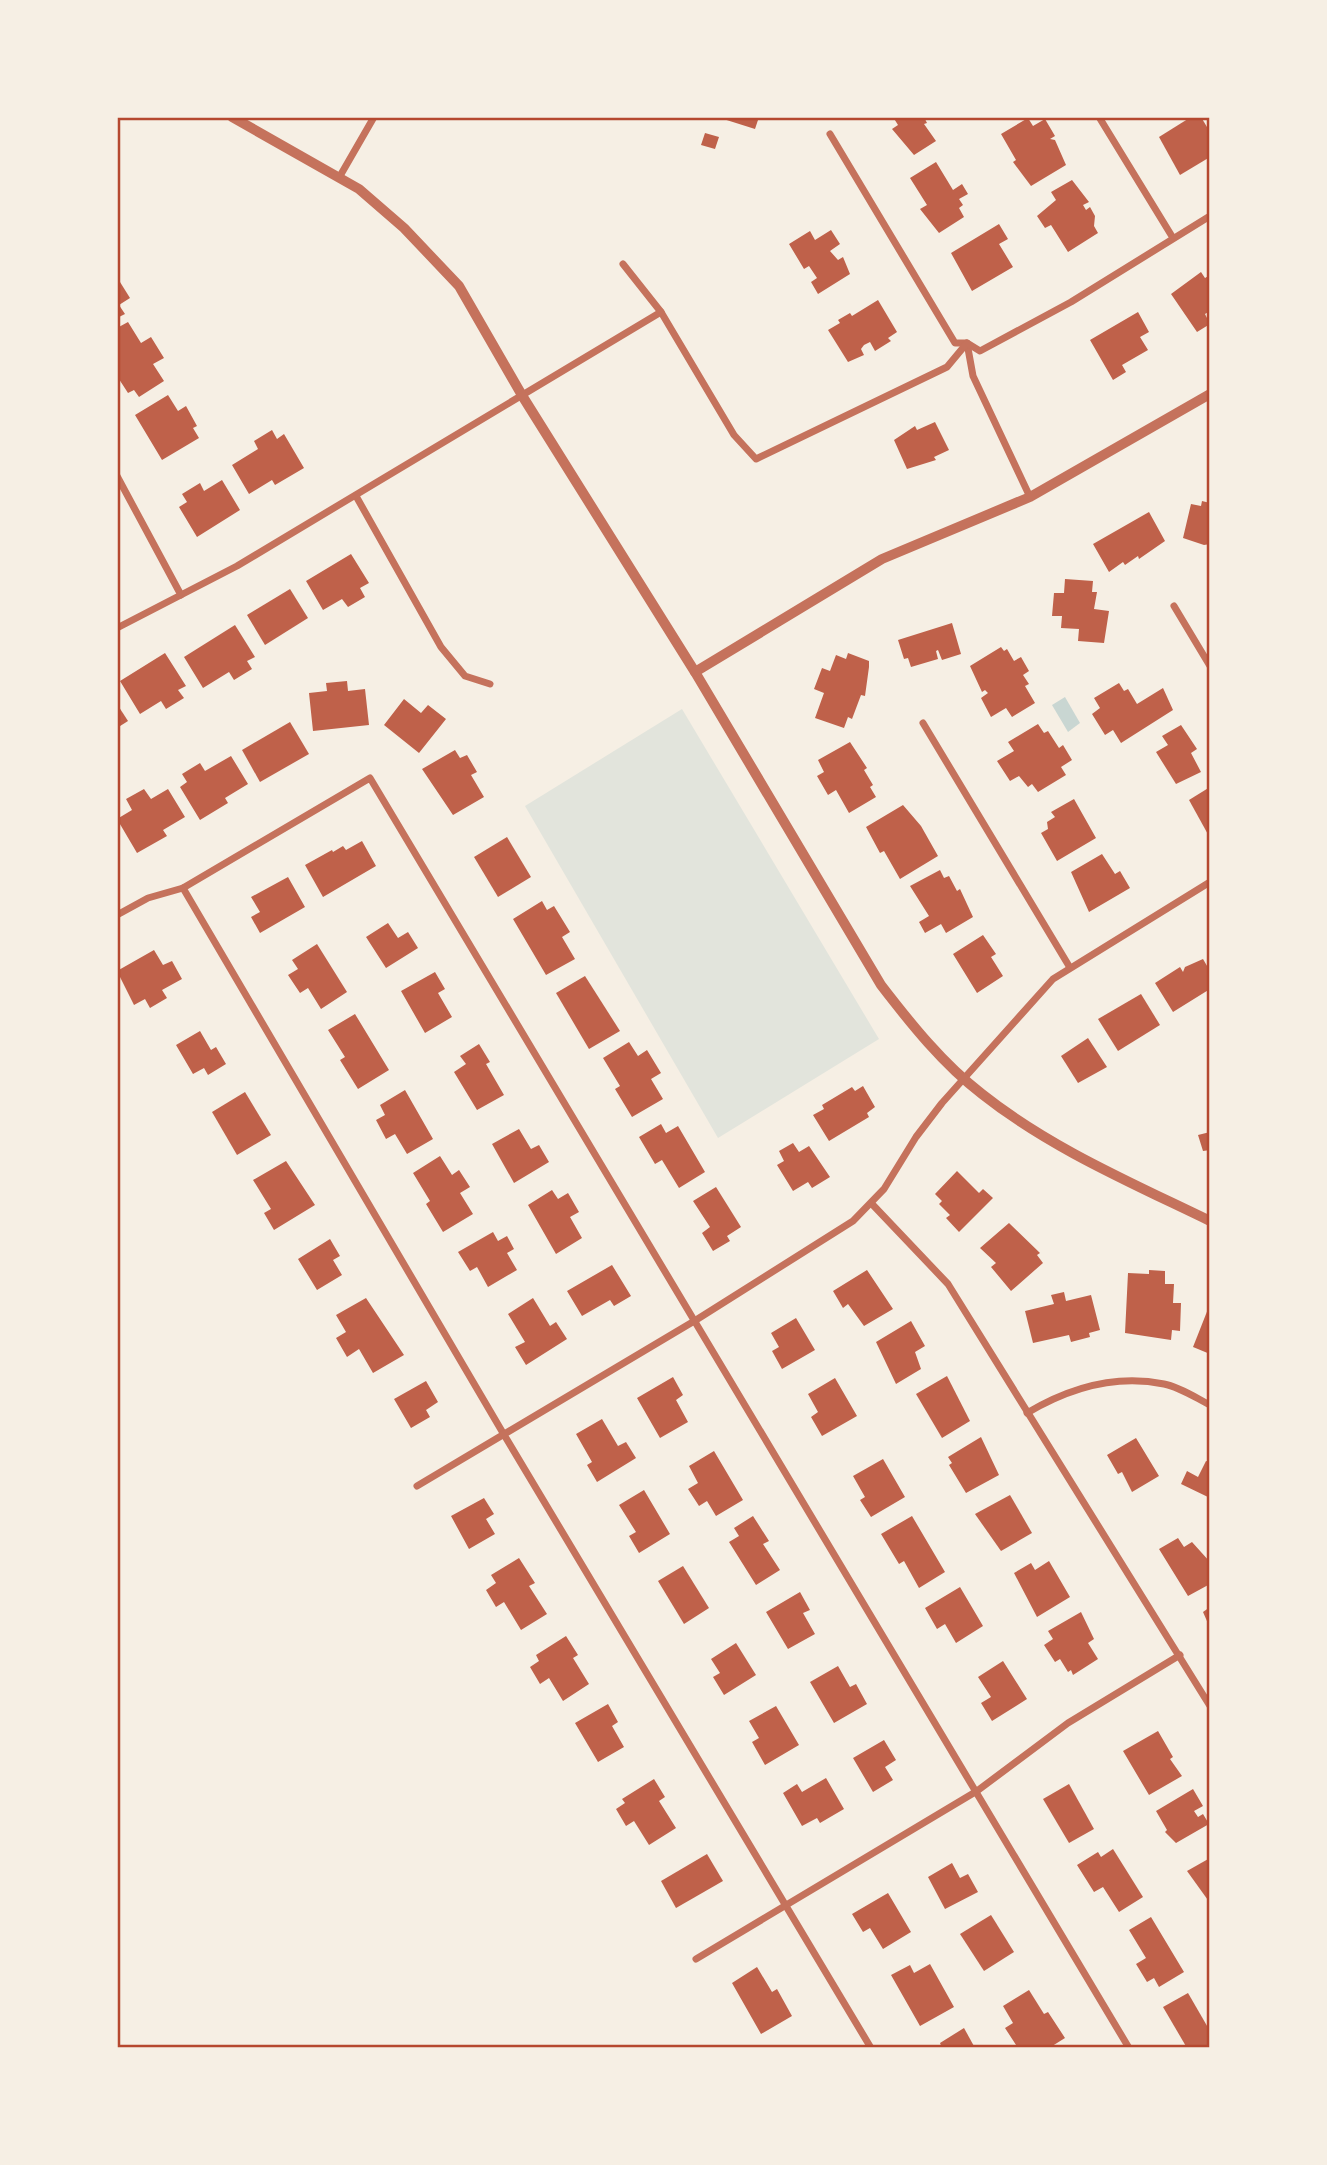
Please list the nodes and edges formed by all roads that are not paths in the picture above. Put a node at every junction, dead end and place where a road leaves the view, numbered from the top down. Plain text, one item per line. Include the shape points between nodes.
1 (232, 117) edge
2 (374, 117) edge
3 (1099, 117) edge
4 (830, 134) dead end
5 (340, 176) junction
6 (1210, 216) edge
7 (1173, 238) junction
8 (622, 264) dead end
9 (661, 312) junction
10 (967, 343) junction
11 (1210, 394) edge
12 (523, 397) junction
13 (117, 476) edge
14 (356, 496) junction
15 (1030, 497) junction
16 (181, 595) junction
17 (1174, 606) dead end
18 (117, 628) edge
19 (1210, 666) edge
20 (695, 672) junction
21 (490, 684) dead end
22 (923, 723) dead end
23 (1210, 881) edge
24 (183, 888) junction
25 (117, 915) edge
26 (1069, 966) junction
27 (964, 1079) junction
28 (872, 1204) junction
29 (1210, 1221) edge
30 (696, 1320) junction
31 (1210, 1405) edge
32 (1027, 1413) junction
33 (503, 1433) junction
34 (417, 1486) dead end
35 (1180, 1655) junction
36 (1210, 1706) edge
37 (977, 1791) junction
38 (786, 1907) junction
39 (696, 1959) dead end
40 (871, 2048) edge
41 (1129, 2048) edge

1 - 5 street
2 - 5 street
3 - 7 street
4 - 10 street via 955,343
5 - 12 street via 404,228 459,286
6 - 7 street
7 - 10 street via 1071,302 980,351
8 - 9 street
9 - 10 street via 734,435 756,459 947,368
9 - 12 street
10 - 15 street via 973,376
11 - 15 street
12 - 14 street
12 - 20 street
13 - 16 street
14 - 16 street
14 - 21 street via 442,648 466,676
15 - 20 street via 882,559
16 - 18 street
17 - 19 street
20 - 27 street via 881,985
22 - 26 street
23 - 26 street
24 - 25 street via 148,898
24 - 30 street via 370,778
24 - 33 street
26 - 27 street
27 - 28 street via 916,1137
27 - 29 street via 1029,1128
28 - 30 street via 853,1222
28 - 32 street via 948,1284
30 - 33 street
30 - 37 street
31 - 32 street via 1166,1384 1124,1380 1078,1387
32 - 35 street
33 - 34 street
33 - 38 street
35 - 36 street
35 - 37 street via 1068,1723
37 - 38 street
37 - 41 street
38 - 39 street
38 - 40 street

